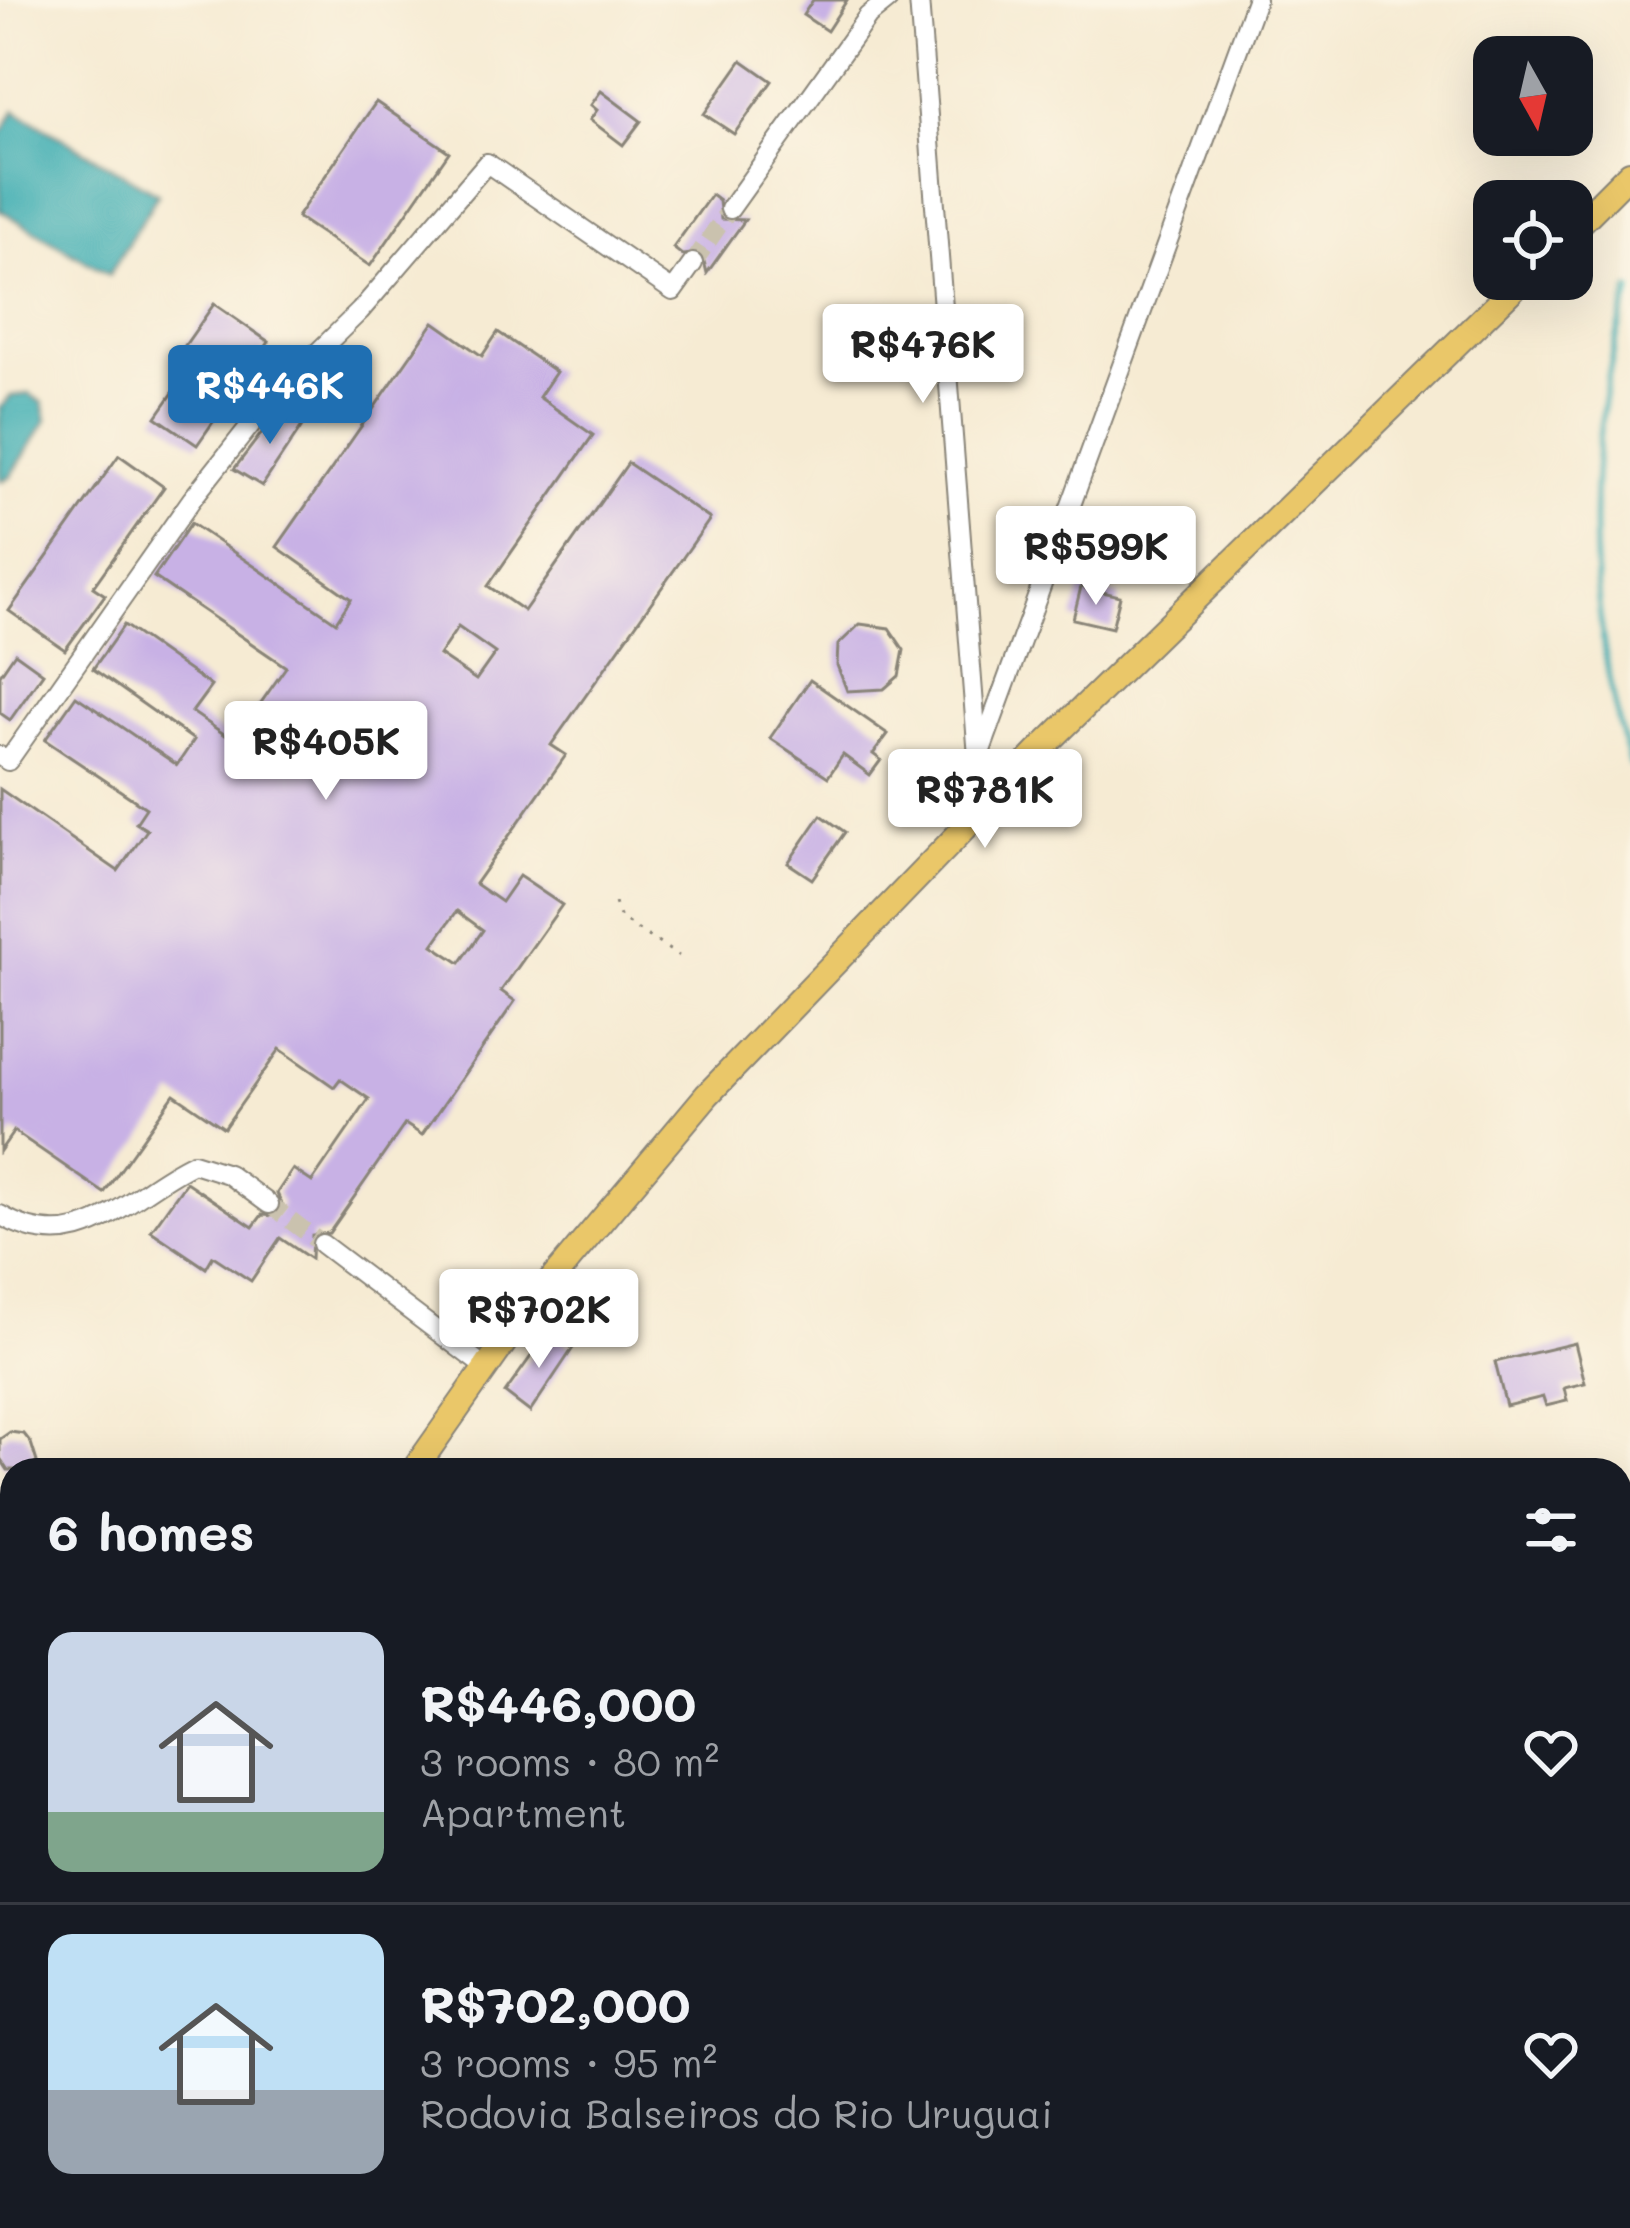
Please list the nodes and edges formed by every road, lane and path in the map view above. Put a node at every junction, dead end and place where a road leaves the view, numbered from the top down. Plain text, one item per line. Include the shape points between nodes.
1 (888, 0) edge
2 (919, 0) edge
3 (1256, 0) edge
4 (1630, 173) edge
5 (730, 209) tunnel mouth
6 (1593, 210) edge
7 (693, 263) tunnel mouth
8 (1502, 300) edge
9 (0, 756) edge
10 (978, 757) junction
11 (988, 805) junction
12 (615, 903) dead end
13 (679, 956) dead end
14 (269, 1204) tunnel mouth
15 (0, 1215) edge
16 (322, 1244) tunnel mouth
17 (486, 1368) junction
18 (422, 1458) edge

1 - 5 street via 868,16
2 - 10 street
3 - 10 street
4 - 6 main road
7 - 9 street via 673,291 488,163 274,394 8,761
8 - 11 main road
10 - 11 street
11 - 17 main road via 707,1095
12 - 13 path via 621,919
14 - 15 street via 228,1174 193,1162 87,1228 38,1231
16 - 17 street
17 - 18 main road

